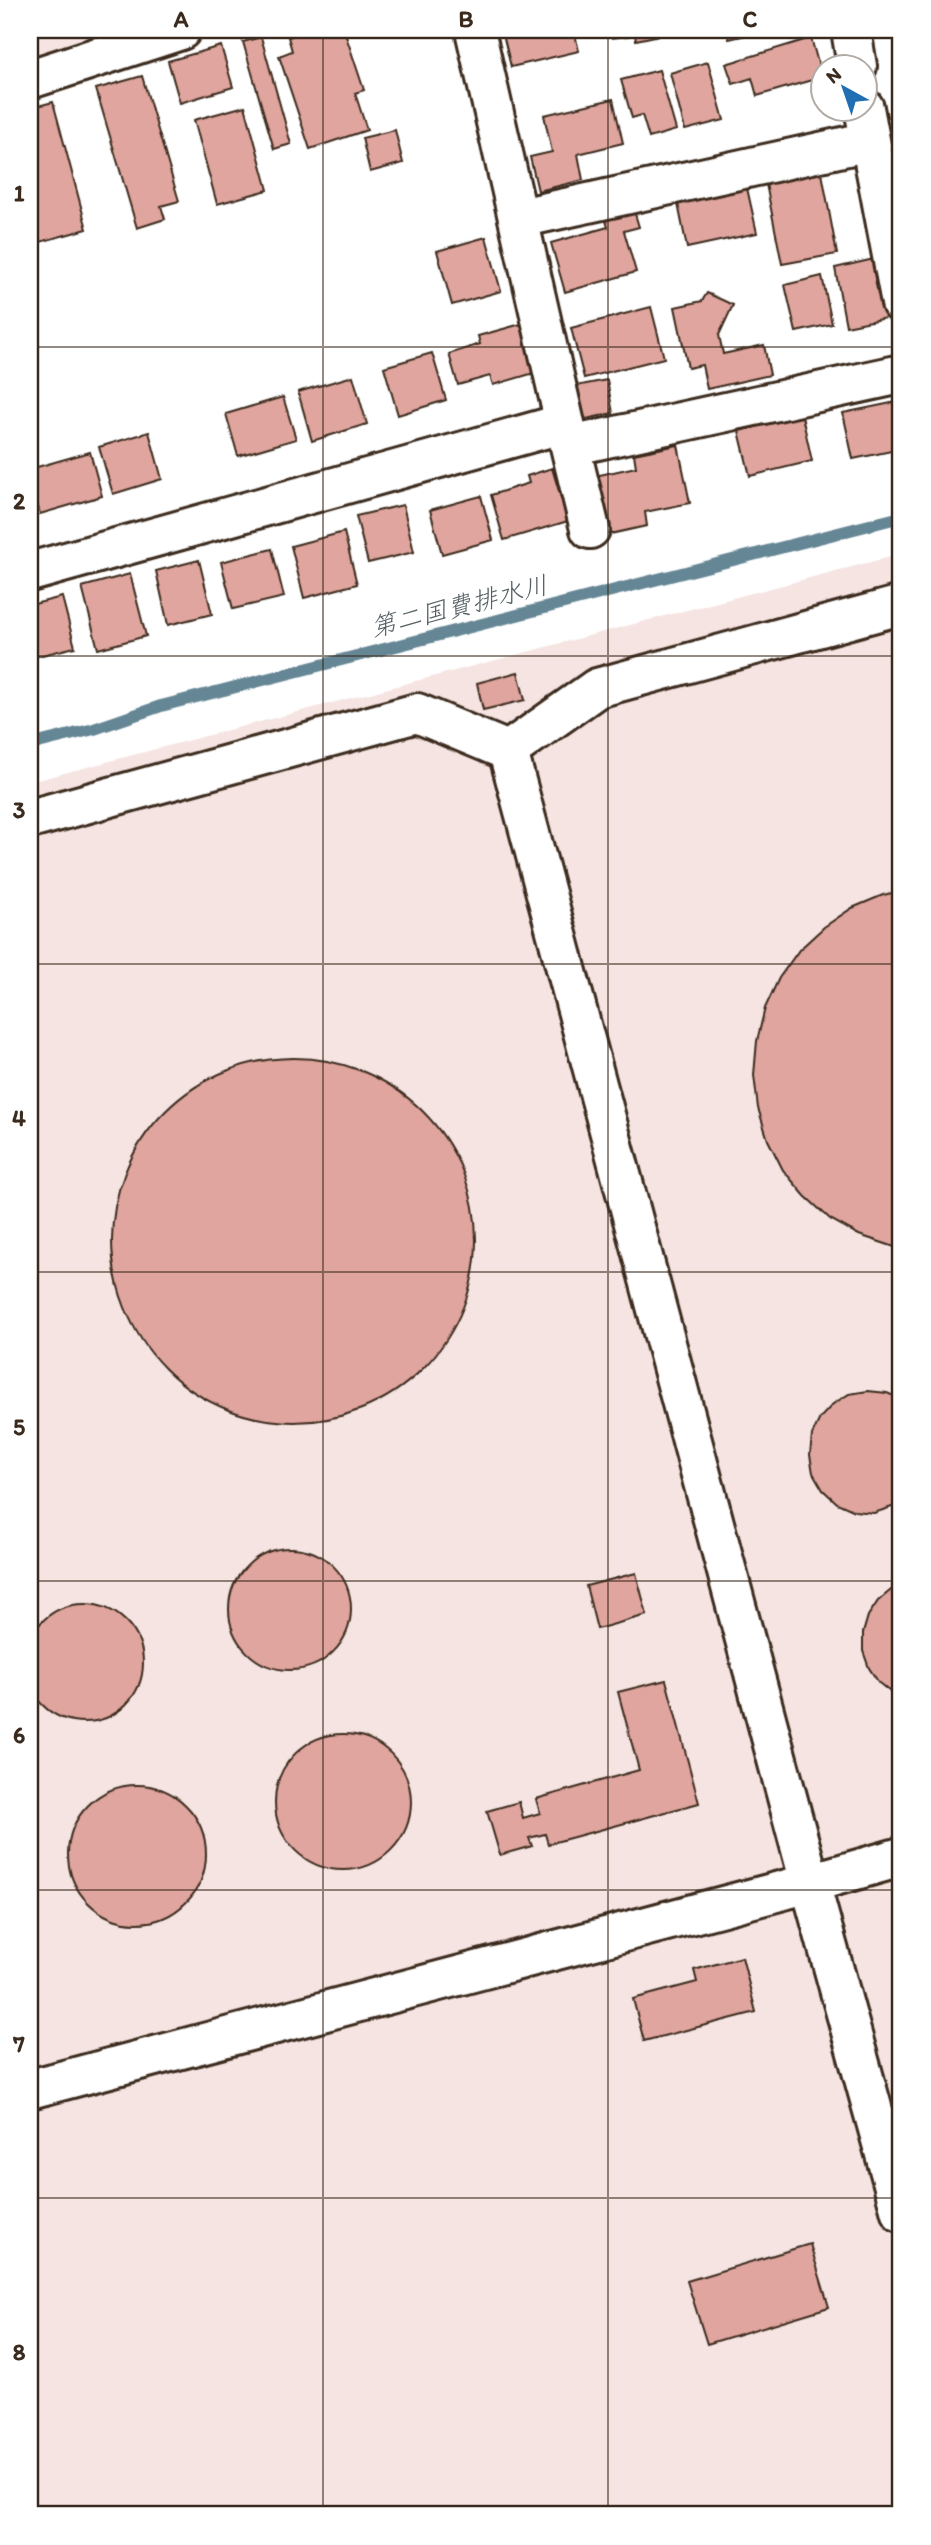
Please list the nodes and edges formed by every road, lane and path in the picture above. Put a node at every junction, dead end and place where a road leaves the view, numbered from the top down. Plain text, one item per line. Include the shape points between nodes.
1 (181, 30) edge
2 (475, 30) edge
3 (851, 30) edge
4 (855, 52) edge
5 (30, 79) edge
6 (867, 125) edge
7 (520, 218) junction
8 (901, 303) edge
9 (901, 374) edge
10 (568, 435) junction
11 (590, 529) dead end
12 (30, 572) edge
13 (901, 605) edge
14 (508, 751) junction
15 (30, 819) edge
16 (901, 1857) edge
17 (810, 1883) junction
18 (30, 2090) edge
19 (901, 2212) edge

1 - 5 street
2 - 7 street
3 - 4 street
6 - 7 street
6 - 8 street
7 - 10 street
9 - 10 street
10 - 11 street
10 - 12 street
13 - 14 street via 597,688
14 - 15 street via 417,713
14 - 17 street
16 - 17 street
17 - 18 street
17 - 19 street

